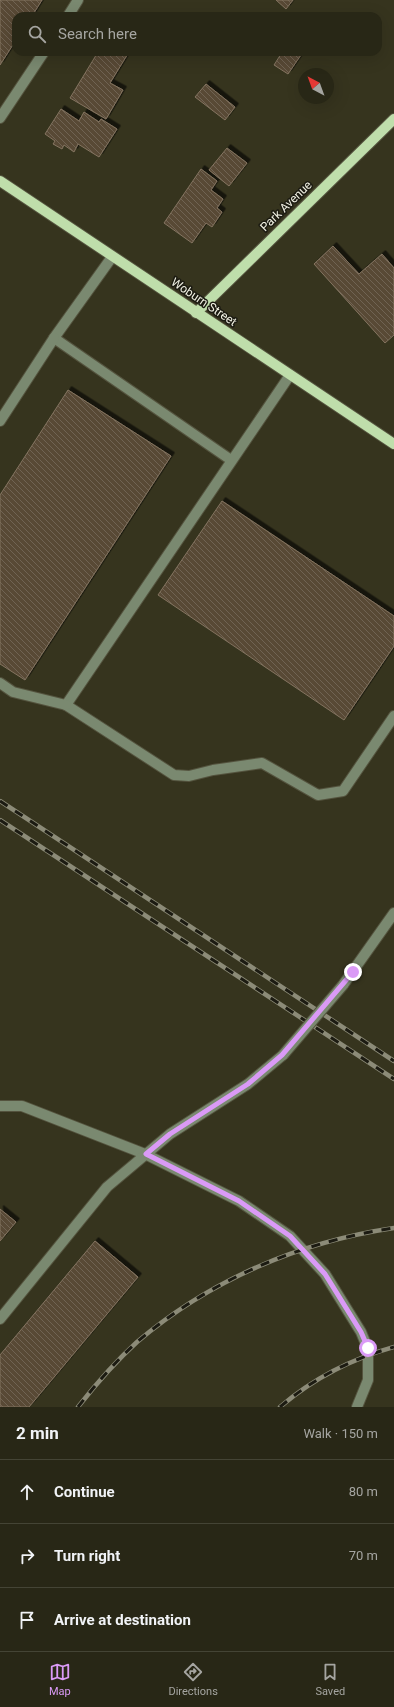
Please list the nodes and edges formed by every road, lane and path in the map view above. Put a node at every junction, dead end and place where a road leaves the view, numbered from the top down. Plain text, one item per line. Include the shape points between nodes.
1 (78, 0) edge
2 (70, 12) edge
3 (41, 56) edge
4 (0, 118) edge
5 (394, 119) edge
6 (0, 181) edge
7 (112, 257) junction
8 (196, 313) junction
9 (54, 338) junction
10 (290, 375) junction
11 (0, 421) edge
12 (394, 444) edge
13 (231, 460) junction
14 (0, 683) edge
15 (66, 705) junction
16 (394, 716) edge
17 (394, 913) edge
18 (0, 1106) edge
19 (146, 1154) junction
20 (0, 1319) edge
21 (357, 1407) edge

1 - 2 street
3 - 4 street
5 - 8 main road, Park Avenue
6 - 7 main road, Woburn Street
7 - 8 main road, Woburn Street
7 - 9 street
8 - 10 main road, Woburn Street
9 - 11 street
9 - 13 street
10 - 12 main road, Woburn Street
10 - 13 street
13 - 15 street
14 - 15 street via 13,692
15 - 16 street via 174,774 189,776 262,763 318,795 344,791
17 - 19 street, bridge via 343,985 282,1055 248,1084 170,1134
18 - 19 street via 22,1106
19 - 20 street via 107,1187
19 - 21 street via 239,1201 290,1236 325,1274 368,1348 368,1380

